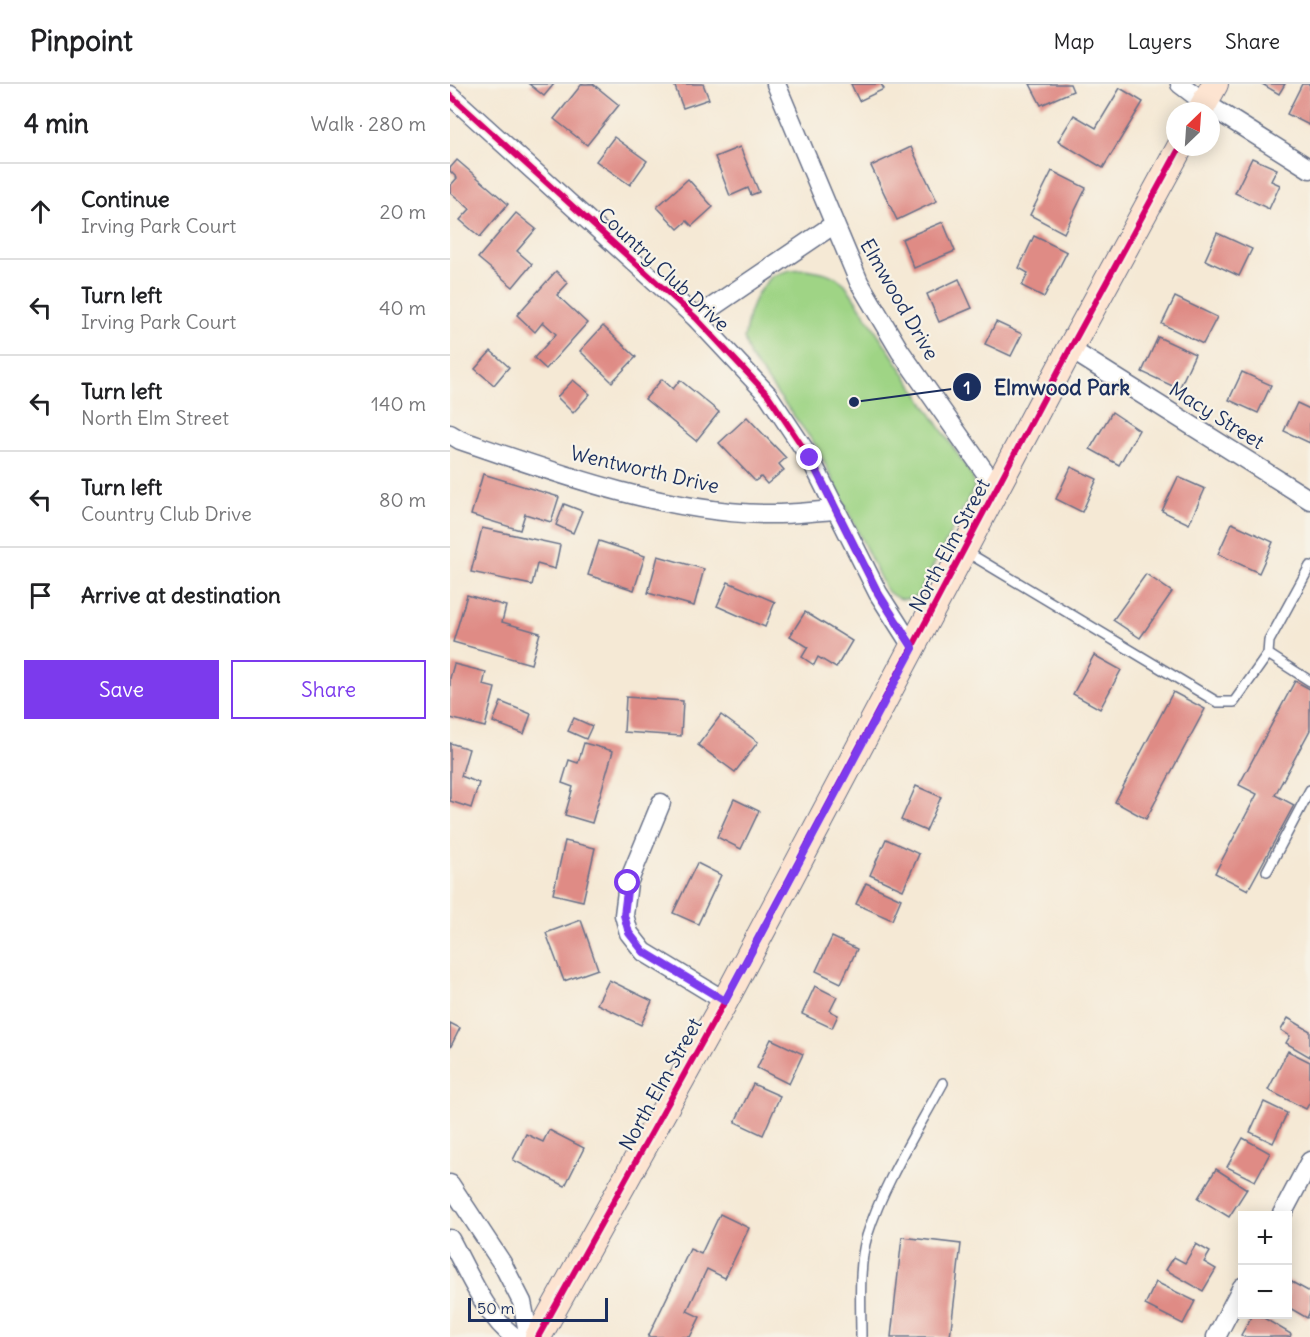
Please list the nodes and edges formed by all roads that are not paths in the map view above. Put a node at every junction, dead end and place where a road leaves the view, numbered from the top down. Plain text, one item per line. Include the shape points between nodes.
1 (776, 84) edge
2 (1180, 84) edge
3 (450, 95) edge
4 (1207, 99) edge
5 (1175, 156) edge
6 (1310, 169) edge
7 (834, 225) junction
8 (696, 318) junction
9 (1070, 349) junction
10 (450, 434) edge
11 (998, 489) junction
12 (1310, 501) edge
13 (837, 510) junction
14 (965, 551) junction
15 (1310, 566) edge
16 (913, 648) junction
17 (1268, 654) junction
18 (1310, 681) edge
19 (1310, 790) edge
20 (661, 803) dead end
21 (1267, 871) dead end
22 (725, 1001) junction
23 (943, 1083) dead end
24 (1310, 1161) edge
25 (450, 1184) edge
26 (1283, 1211) edge
27 (450, 1239) edge
28 (1238, 1295) edge
29 (514, 1337) edge
30 (529, 1337) edge
31 (538, 1337) edge
32 (861, 1337) edge
33 (1216, 1337) edge

1 - 7 street, Elmwood Drive
2 - 4 street
3 - 8 street, Country Club Drive
4 - 6 street
5 - 9 main road, North Elm Street
7 - 8 street
7 - 11 street, Elmwood Drive via 859,282 900,351
8 - 13 street, Country Club Drive via 768,395 810,458
9 - 11 main road, North Elm Street
9 - 12 street, Macy Street
10 - 13 street, Wentworth Drive via 584,482 688,506 765,514
11 - 14 main road, North Elm Street
13 - 16 street, Country Club Drive via 878,593
14 - 16 main road, North Elm Street
14 - 17 lane via 1217,702 1234,702
15 - 17 lane via 1269,640
16 - 22 main road, North Elm Street
17 - 18 lane
19 - 21 lane
20 - 22 street via 628,883 624,915 629,933 644,952
22 - 31 main road, North Elm Street
23 - 32 lane via 886,1189 867,1238 861,1280
24 - 26 street
25 - 30 street via 502,1263 522,1302
27 - 29 street via 492,1315
28 - 33 street

